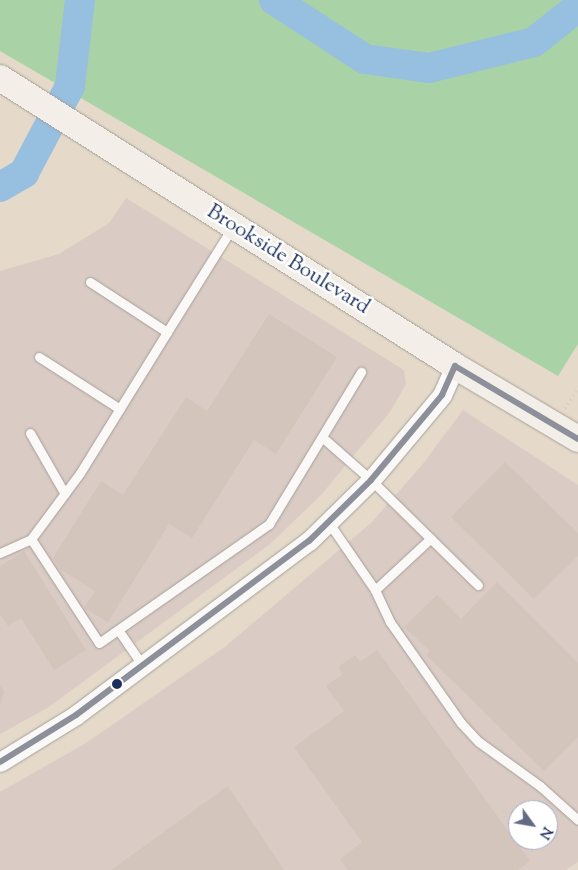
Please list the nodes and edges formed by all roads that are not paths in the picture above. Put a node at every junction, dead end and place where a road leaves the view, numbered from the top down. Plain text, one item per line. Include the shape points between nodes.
1 (4, 81) edge
2 (234, 226) junction
3 (90, 282) dead end
4 (167, 332) junction
5 (39, 356) dead end
6 (455, 366) junction
7 (361, 372) dead end
8 (120, 408) junction
9 (30, 433) dead end
10 (322, 438) junction
11 (578, 439) edge
12 (371, 480) junction
13 (65, 494) junction
14 (328, 523) junction
15 (431, 538) junction
16 (31, 539) junction
17 (0, 552) edge
18 (478, 585) dead end
19 (376, 590) junction
20 (119, 632) junction
21 (143, 666) junction
22 (0, 762) edge
23 (578, 820) edge

1 - 2 street, Brookside Boulevard
2 - 4 lane
2 - 6 street, Brookside Boulevard
3 - 4 lane
4 - 8 lane
5 - 8 lane
6 - 11 street, Brookside Boulevard
6 - 12 street via 442,396
7 - 10 lane
8 - 13 lane
9 - 13 lane
10 - 12 lane
10 - 20 lane via 269,524
12 - 14 street
12 - 15 lane
13 - 16 lane
14 - 19 lane
14 - 21 street via 275,569
15 - 18 lane
15 - 19 lane
16 - 17 lane
16 - 20 lane via 99,643
19 - 23 lane via 390,622 461,723 479,742 540,786
20 - 21 lane
21 - 22 street via 76,715

